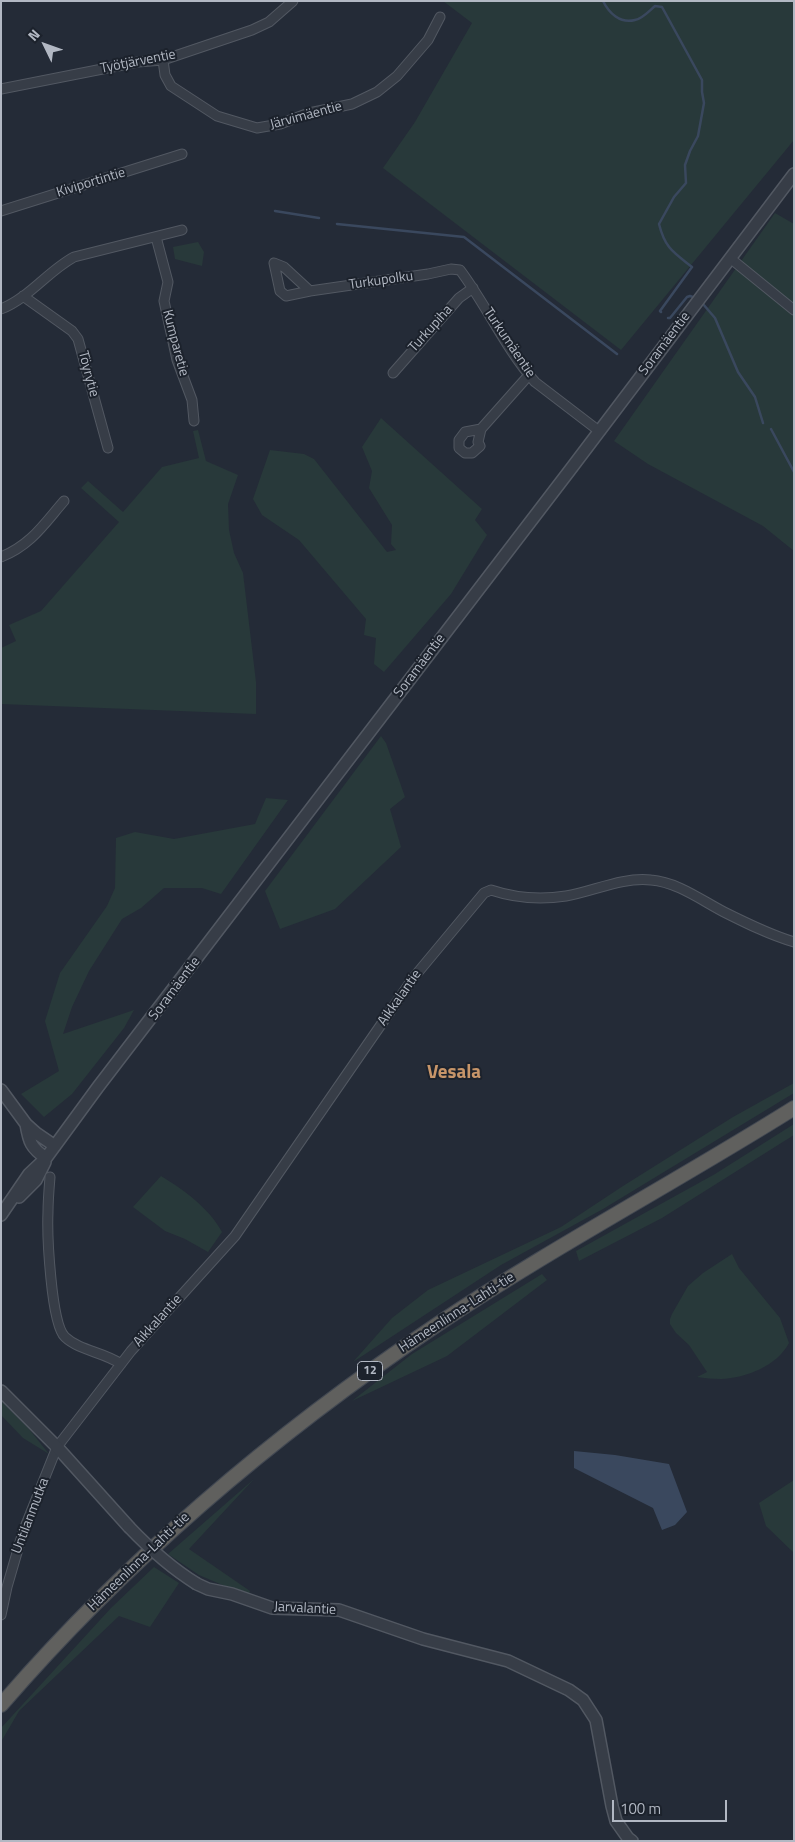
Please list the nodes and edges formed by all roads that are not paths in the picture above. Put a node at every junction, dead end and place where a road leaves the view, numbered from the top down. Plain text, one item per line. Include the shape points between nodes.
1 (294, 1) edge
2 (440, 17) dead end
3 (163, 60) junction
4 (1, 89) edge
5 (182, 154) dead end
6 (794, 174) edge
7 (1, 211) edge
8 (182, 230) dead end
9 (156, 237) junction
10 (730, 258) junction
11 (451, 269) joint
12 (473, 288) junction
13 (310, 291) dead end
14 (23, 296) junction
15 (1, 309) edge
16 (794, 310) edge
17 (393, 373) dead end
18 (529, 375) junction
19 (194, 421) dead end
20 (481, 429) dead end
21 (599, 431) junction
22 (108, 448) dead end
23 (64, 501) dead end
24 (1, 557) edge
25 (794, 942) edge
26 (1, 1090) edge
27 (794, 1108) edge
28 (26, 1124) junction
29 (56, 1146) junction
30 (46, 1158) junction
31 (50, 1178) dead end
32 (1, 1216) edge
33 (120, 1364) junction
34 (1, 1391) edge
35 (57, 1447) junction
36 (1, 1615) edge
37 (1, 1705) edge
38 (629, 1840) edge

1 - 3 street, Työtjärventie via 269,22 252,30
2 - 3 street, Järvimäentie via 428,40 397,76 377,92 352,104 257,128 217,116 171,86
3 - 4 street, Työtjärventie
5 - 7 street, Kiviportintie
6 - 10 street, Soramäentie
8 - 9 street
9 - 14 street via 74,256
9 - 19 street, Kumparetie via 168,282 164,301 177,360 192,400
10 - 16 street
10 - 21 street, Soramäentie
11 - 12 street, Turkumäentie via 460,270
11 - 13 street, Turkupolku
12 - 17 street, Turkupiha via 459,298
12 - 18 street, Turkumäentie
14 - 15 street
14 - 22 street, Töyrytie via 72,331 78,339
18 - 20 street
18 - 21 street, Turkumäentie
21 - 29 street, Soramäentie
23 - 24 street via 26,544
25 - 33 street, Aikkalantie via 669,884 653,880 615,882 567,896 517,897 491,890 484,893 414,977 240,1229
26 - 28 street
27 - 37 highway, Hämeenlinna-Lahti-tie / 12 via 440,1323 291,1429 155,1544
28 - 29 street
28 - 30 street via 30,1143
29 - 30 street, Soramäentie
30 - 32 street, Soramäentie via 29,1174
31 - 33 street via 48,1222 59,1328 73,1343
33 - 35 street, Aikkalantie
34 - 35 street, Jarvalantie
35 - 36 street, Untilanmutka via 23,1532
35 - 38 street, Jarvalantie, bridge via 129,1527 161,1558 197,1584 272,1608 340,1610 423,1639 508,1661 569,1690 583,1700 596,1720 616,1821

